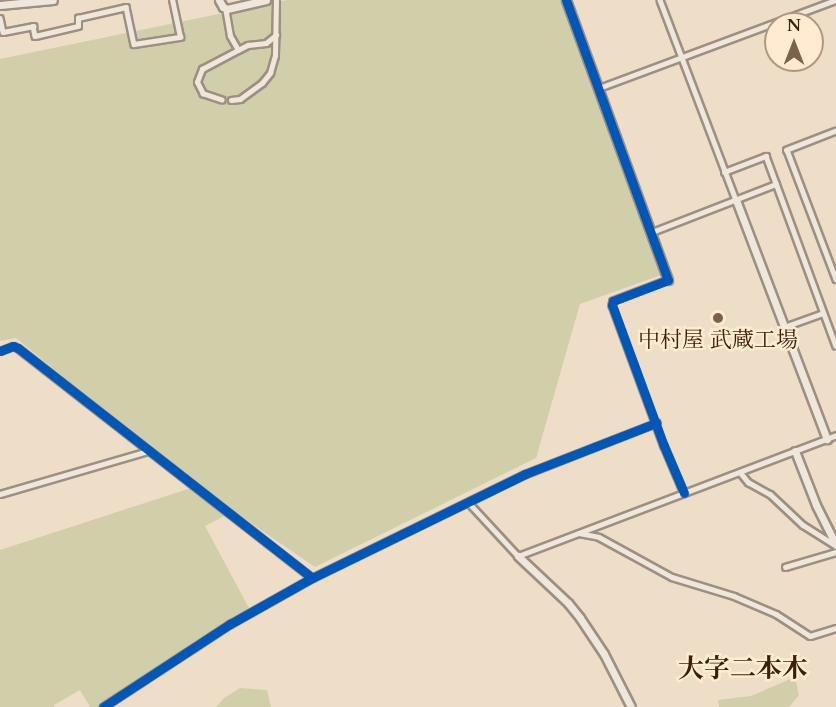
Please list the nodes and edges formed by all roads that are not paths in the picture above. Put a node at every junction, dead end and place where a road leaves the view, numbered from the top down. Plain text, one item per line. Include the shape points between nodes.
1 (53, 0) edge
2 (172, 0) edge
3 (219, 0) edge
4 (266, 0) edge
5 (276, 0) edge
6 (566, 0) edge
7 (660, 0) edge
8 (835, 0) edge
9 (0, 5) edge
10 (225, 9) junction
11 (0, 18) edge
12 (276, 35) junction
13 (266, 43) junction
14 (238, 50) junction
15 (276, 50) junction
16 (681, 58) junction
17 (599, 88) junction
18 (222, 100) dead end
19 (231, 100) dead end
20 (836, 131) edge
21 (724, 172) junction
22 (776, 184) junction
23 (736, 200) junction
24 (652, 232) junction
25 (836, 258) edge
26 (829, 261) junction
27 (836, 279) edge
28 (668, 280) joint
29 (824, 313) junction
30 (784, 327) junction
31 (836, 346) edge
32 (0, 351) edge
33 (656, 423) junction
34 (836, 435) edge
35 (827, 439) junction
36 (148, 451) junction
37 (795, 451) junction
38 (740, 472) junction
39 (684, 493) junction
40 (0, 494) edge
41 (469, 503) junction
42 (579, 533) junction
43 (836, 545) edge
44 (836, 552) edge
45 (518, 556) junction
46 (785, 567) dead end
47 (312, 578) junction
48 (836, 628) edge
49 (103, 707) edge
50 (631, 707) edge

1 - 9 street
2 - 11 street via 180,37 134,44 126,7 78,18 78,27 35,36 33,26 3,32
3 - 10 street
4 - 10 street
5 - 12 street
6 - 17 street
7 - 16 street
8 - 16 street
10 - 14 street via 230,36
12 - 13 street
12 - 15 street
13 - 14 street
13 - 15 street
14 - 18 street via 202,69 197,77 198,89 203,94
15 - 19 street via 267,79 240,99
16 - 17 street
16 - 21 street
17 - 24 street
20 - 26 street via 787,150
21 - 22 street via 766,156
21 - 23 street
22 - 23 street
22 - 29 street
23 - 24 street
23 - 30 street
24 - 28 street
25 - 26 street
26 - 27 street
28 - 33 street via 612,303
29 - 30 street
29 - 31 street
30 - 35 street
32 - 36 street via 18,348
33 - 39 street
33 - 41 street via 551,463
34 - 35 street
35 - 37 street
36 - 40 street
36 - 47 street
37 - 38 street
37 - 43 street
38 - 39 street
38 - 43 street via 803,525
39 - 42 street
41 - 45 street
41 - 47 street
42 - 45 street
42 - 48 street via 599,537 672,577 776,614 810,636
44 - 46 street
45 - 50 street via 580,618
47 - 49 street via 230,624

